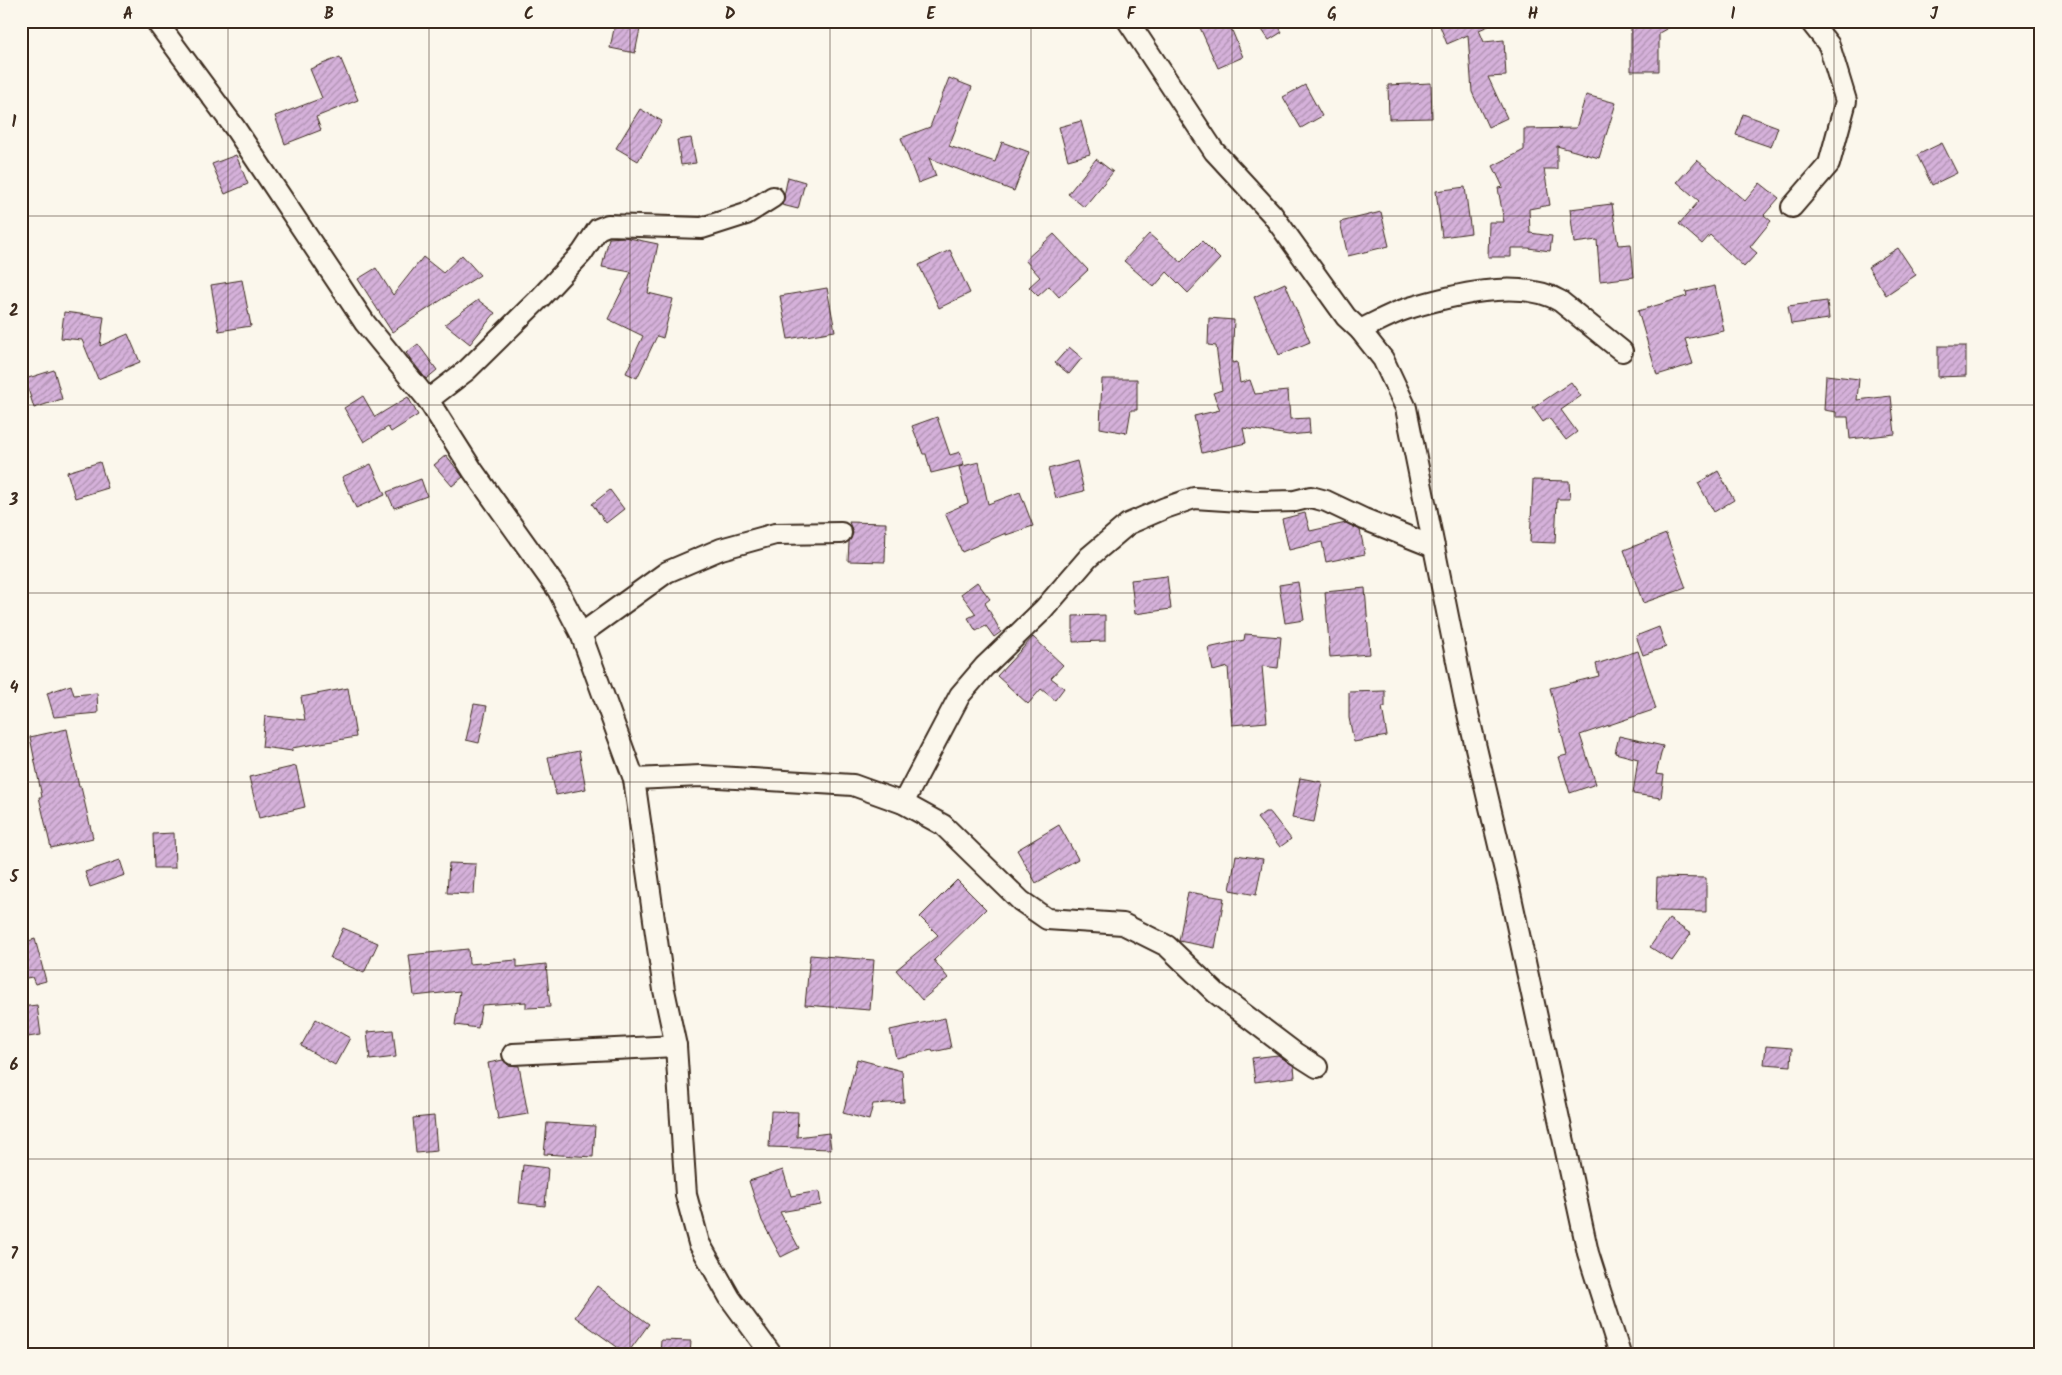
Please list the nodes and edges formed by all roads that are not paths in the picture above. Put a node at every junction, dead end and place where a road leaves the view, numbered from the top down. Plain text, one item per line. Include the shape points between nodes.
1 (156, 21) edge
2 (1128, 21) edge
3 (1810, 21) edge
4 (773, 197) dead end
5 (1792, 207) dead end
6 (1360, 330) junction
7 (1622, 351) dead end
8 (428, 400) junction
9 (841, 533) dead end
10 (1434, 547) junction
11 (581, 634) junction
12 (634, 779) junction
13 (903, 803) junction
14 (676, 1046) junction
15 (513, 1054) dead end
16 (1317, 1067) dead end
17 (771, 1354) edge
18 (1620, 1354) edge

1 - 8 street via 235,128 365,323
2 - 6 street via 1214,151 1272,214 1346,318
3 - 5 street via 1829,45 1846,101 1829,164
4 - 8 street via 746,214 702,228 608,225 598,229 582,253 540,298 467,370
6 - 7 street via 1404,309 1472,293 1522,290 1560,301
6 - 10 street via 1383,359 1406,408
8 - 11 street via 473,471 558,590
9 - 11 street via 775,534 721,549 667,572
10 - 13 street via 1311,497 1295,501 1256,502 1194,498 1128,524 1088,557 1044,609 960,695
10 - 18 street via 1465,701 1588,1252
11 - 12 street
12 - 13 street via 701,776 853,785
12 - 14 street via 664,990
13 - 16 street via 943,825 1022,901 1047,919 1123,924 1167,946 1216,993
14 - 15 street
14 - 17 street via 686,1195 699,1243 730,1298

